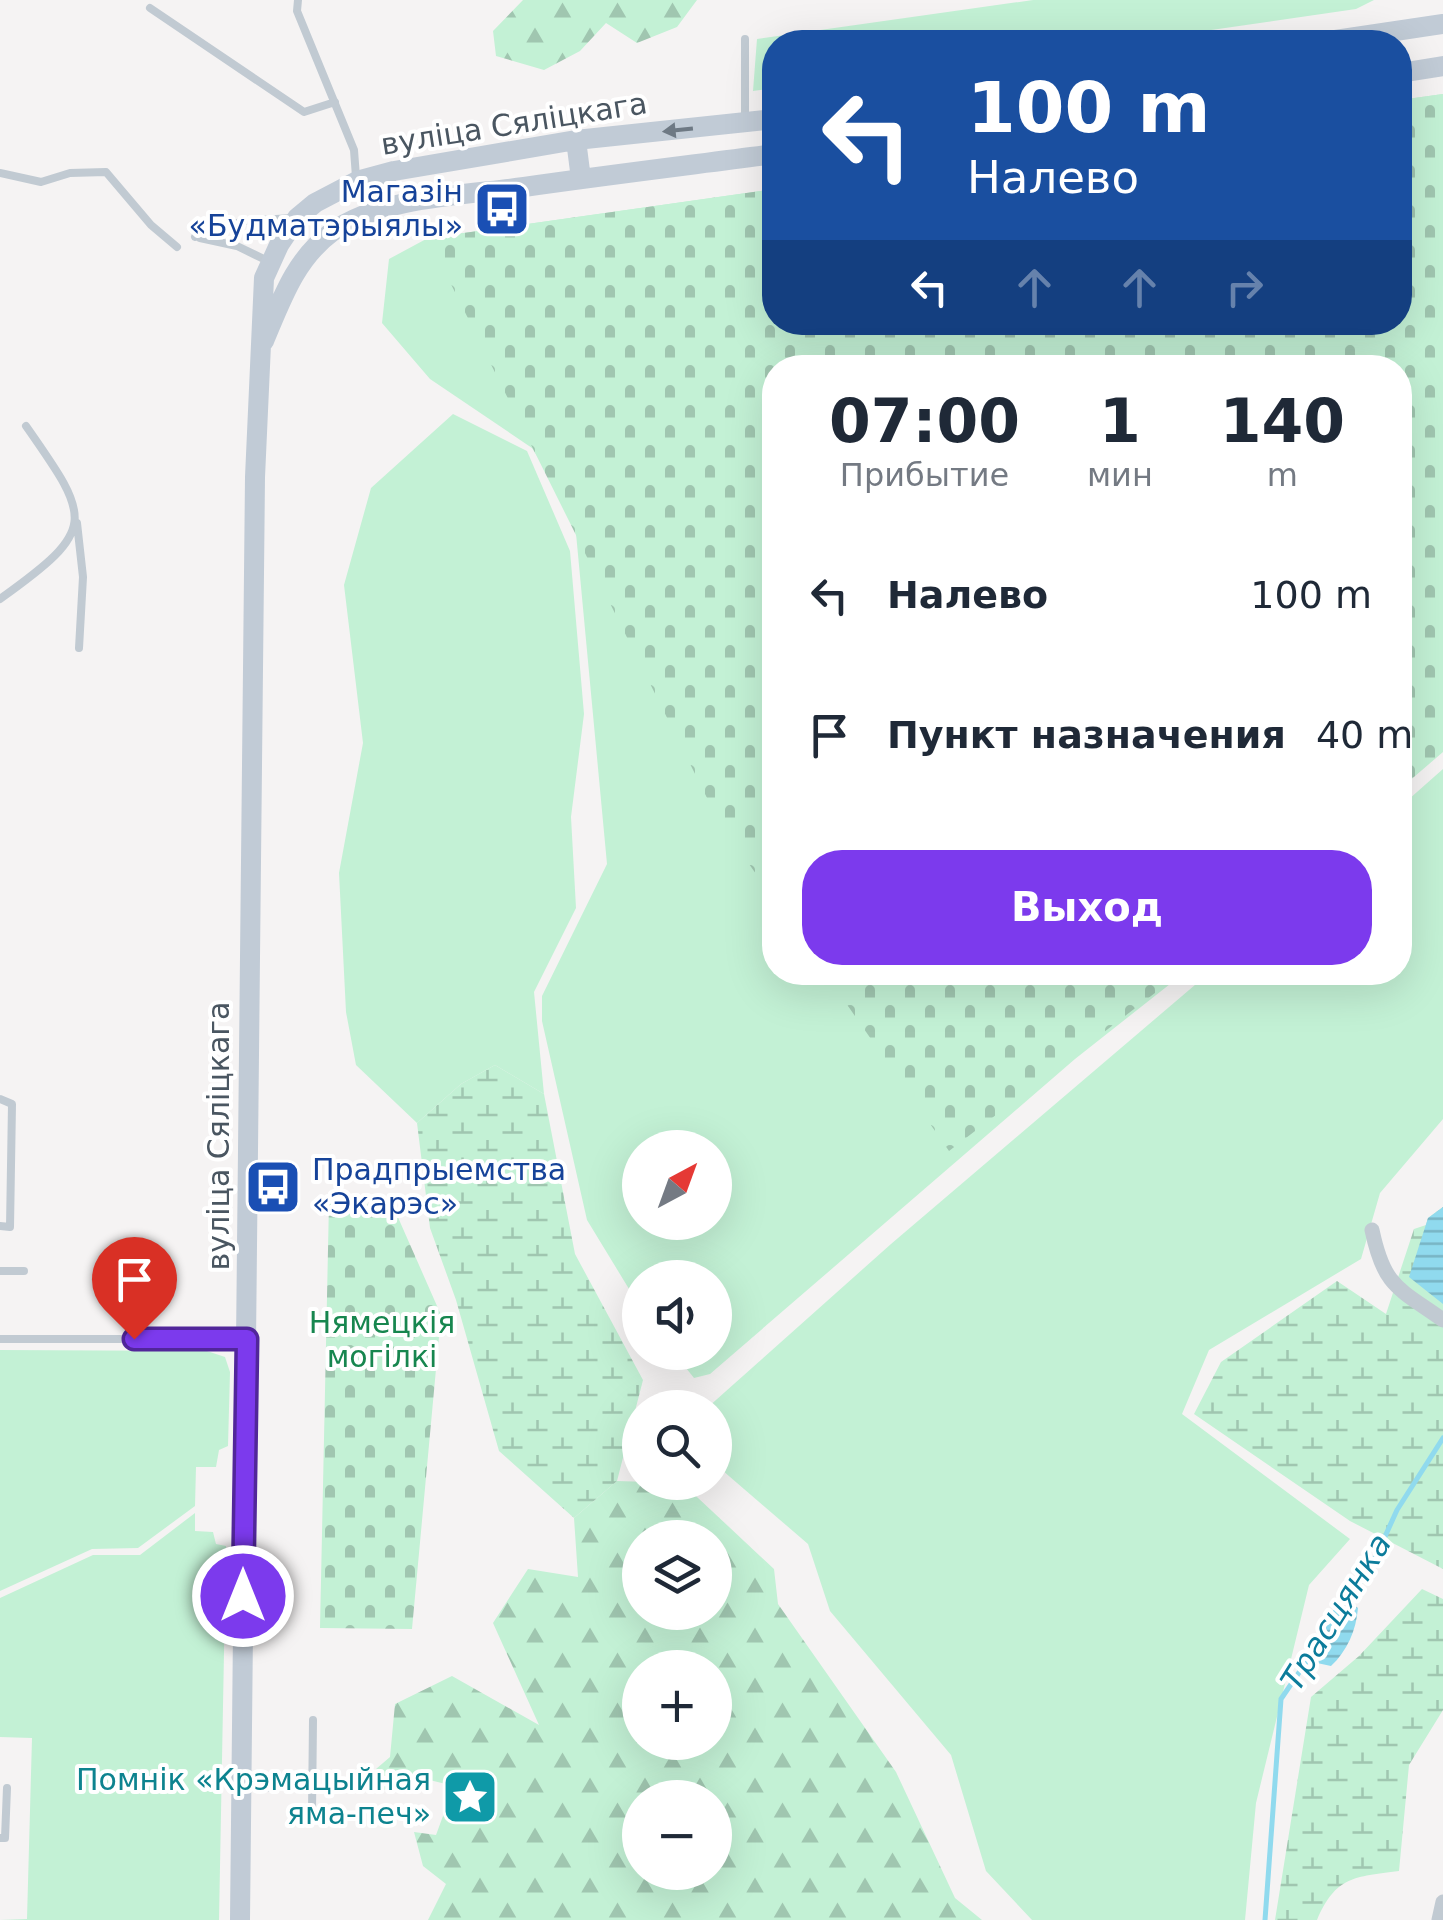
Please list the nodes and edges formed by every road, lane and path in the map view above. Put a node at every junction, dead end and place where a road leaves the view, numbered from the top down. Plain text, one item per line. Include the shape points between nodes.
1 (298, 0) edge
2 (150, 8) dead end
3 (1443, 24) edge
4 (1403, 30) edge
5 (745, 39) dead end
6 (1443, 66) edge
7 (1412, 72) edge
8 (334, 102) junction
9 (762, 121) edge
10 (745, 123) junction
11 (576, 140) junction
12 (762, 156) edge
13 (0, 172) edge
14 (582, 179) junction
15 (356, 181) junction
16 (297, 218) junction
17 (177, 246) dead end
18 (270, 262) junction
19 (259, 352) junction
20 (26, 426) dead end
21 (77, 522) junction
22 (0, 600) edge
23 (79, 648) dead end
24 (0, 1099) edge
25 (0, 1226) edge
26 (1372, 1230) dead end
27 (0, 1270) edge
28 (24, 1270) dead end
29 (1443, 1320) edge
30 (0, 1339) edge
31 (247, 1339) junction
32 (313, 1720) dead end
33 (312, 1780) junction
34 (243, 1786) junction
35 (7, 1788) dead end
36 (312, 1813) dead end
37 (0, 1838) edge
38 (1443, 1902) edge
39 (240, 1920) edge
40 (1439, 1920) edge

1 - 8 lane
2 - 8 lane via 304,112
3 - 4 main road
5 - 10 lane
6 - 7 main road
8 - 15 lane via 354,150
9 - 10 main road, вуліца Сяліцкага
10 -> 11 main road, вуліца Сяліцкага
11 - 14 main road
11 - 15 main road, вуліца Сяліцкага
12 - 14 main road, вуліца Сяліцкага
13 - 17 lane via 41,182 106,172
14 - 19 main road, вуліца Сяліцкага via 400,205 334,231 297,268
15 - 16 main road, вуліца Сяліцкага
16 - 18 main road, вуліца Сяліцкага
16 - 18 lane via 244,221 195,238 237,246
18 - 19 main road, вуліца Сяліцкага via 261,291
19 - 31 main road, вуліца Сяліцкага
20 - 21 lane via 70,488
21 - 22 lane via 46,567
21 - 23 lane
24 - 25 lane via 12,1104 10,1227
26 - 29 street via 1385,1274
27 - 28 lane
30 - 31 lane
31 - 34 main road, вуліца Сяліцкага
32 - 33 lane
33 - 34 lane
33 - 36 lane
34 - 39 main road, вуліца Сяліцкага
35 - 37 lane
38 - 40 street

